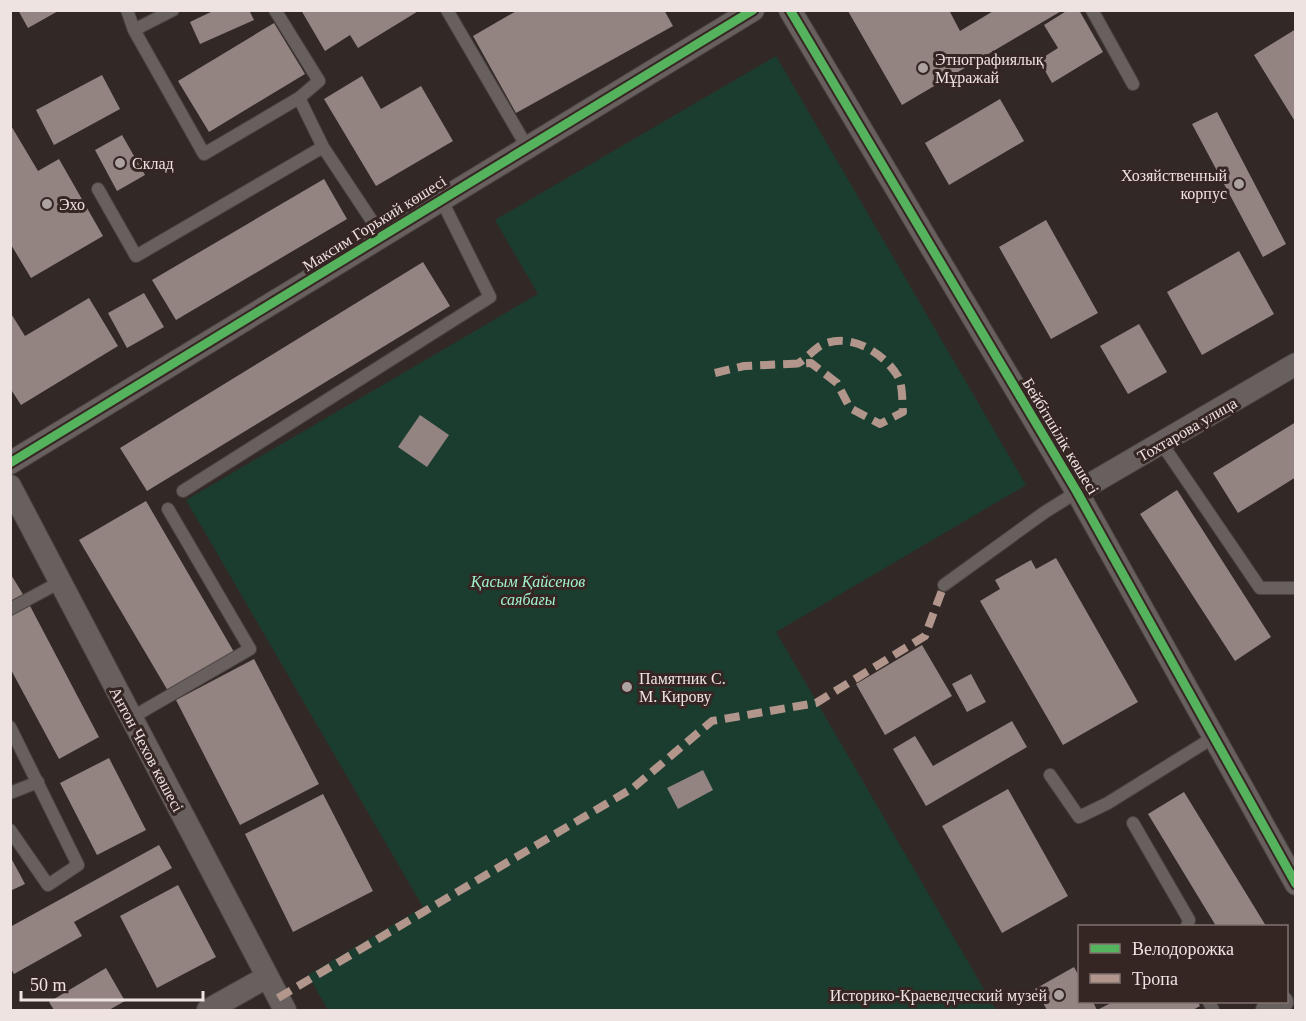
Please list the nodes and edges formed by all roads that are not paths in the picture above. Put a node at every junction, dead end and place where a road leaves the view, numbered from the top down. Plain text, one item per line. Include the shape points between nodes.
1 (127, 10) edge
2 (173, 10) edge
3 (275, 10) edge
4 (447, 10) edge
5 (753, 10) edge
6 (789, 10) edge
7 (1092, 10) edge
8 (135, 30) junction
9 (1133, 84) dead end
10 (299, 98) junction
11 (323, 147) junction
12 (527, 147) junction
13 (98, 189) dead end
14 (441, 199) junction
15 (382, 236) junction
16 (1296, 364) edge
17 (1162, 444) junction
18 (10, 462) edge
19 (10, 486) edge
20 (183, 490) dead end
21 (1077, 492) junction
22 (168, 509) dead end
23 (60, 582) junction
24 (944, 585) dead end
25 (1296, 588) edge
26 (10, 609) edge
27 (131, 718) junction
28 (10, 727) edge
29 (1214, 737) junction
30 (1050, 775) dead end
31 (38, 782) junction
32 (10, 793) edge
33 (1133, 823) dead end
34 (10, 830) edge
35 (1296, 884) edge
36 (1188, 925) edge
37 (267, 977) junction
38 (1280, 1003) edge
39 (208, 1011) edge
40 (285, 1011) edge
41 (1267, 1011) edge

1 - 8 lane
2 - 8 lane
3 - 10 lane via 319,81
4 - 12 lane
5 - 12 street, Максим Горький көшесі
6 - 21 street, Бейбітшілік көшесі
7 - 9 lane
8 - 10 lane via 204,154
10 - 11 lane
11 - 13 lane via 136,256
11 - 15 lane
12 - 14 street, Максим Горький көшесі
14 - 15 street, Максим Горький көшесі
14 - 20 lane via 490,297
15 - 18 street, Максим Горький көшесі
16 - 17 street, Тохтарова улица
17 - 21 street, Тохтарова улица
17 - 25 lane via 1260,588
19 - 23 street, Антон Чехов көшесі
21 - 24 lane
21 - 29 street, Бейбітшілік көшесі
22 - 27 lane via 250,649
23 - 26 lane
23 - 27 street, Антон Чехов көшесі
27 - 37 street, Антон Чехов көшесі
28 - 31 lane
29 - 30 lane via 1079,818
29 - 35 street, Бейбітшілік көшесі
31 - 32 lane
31 - 34 lane via 78,865 48,885
33 - 36 lane via 1189,920
37 - 39 street
37 - 40 street, Антон Чехов көшесі
38 - 41 street

